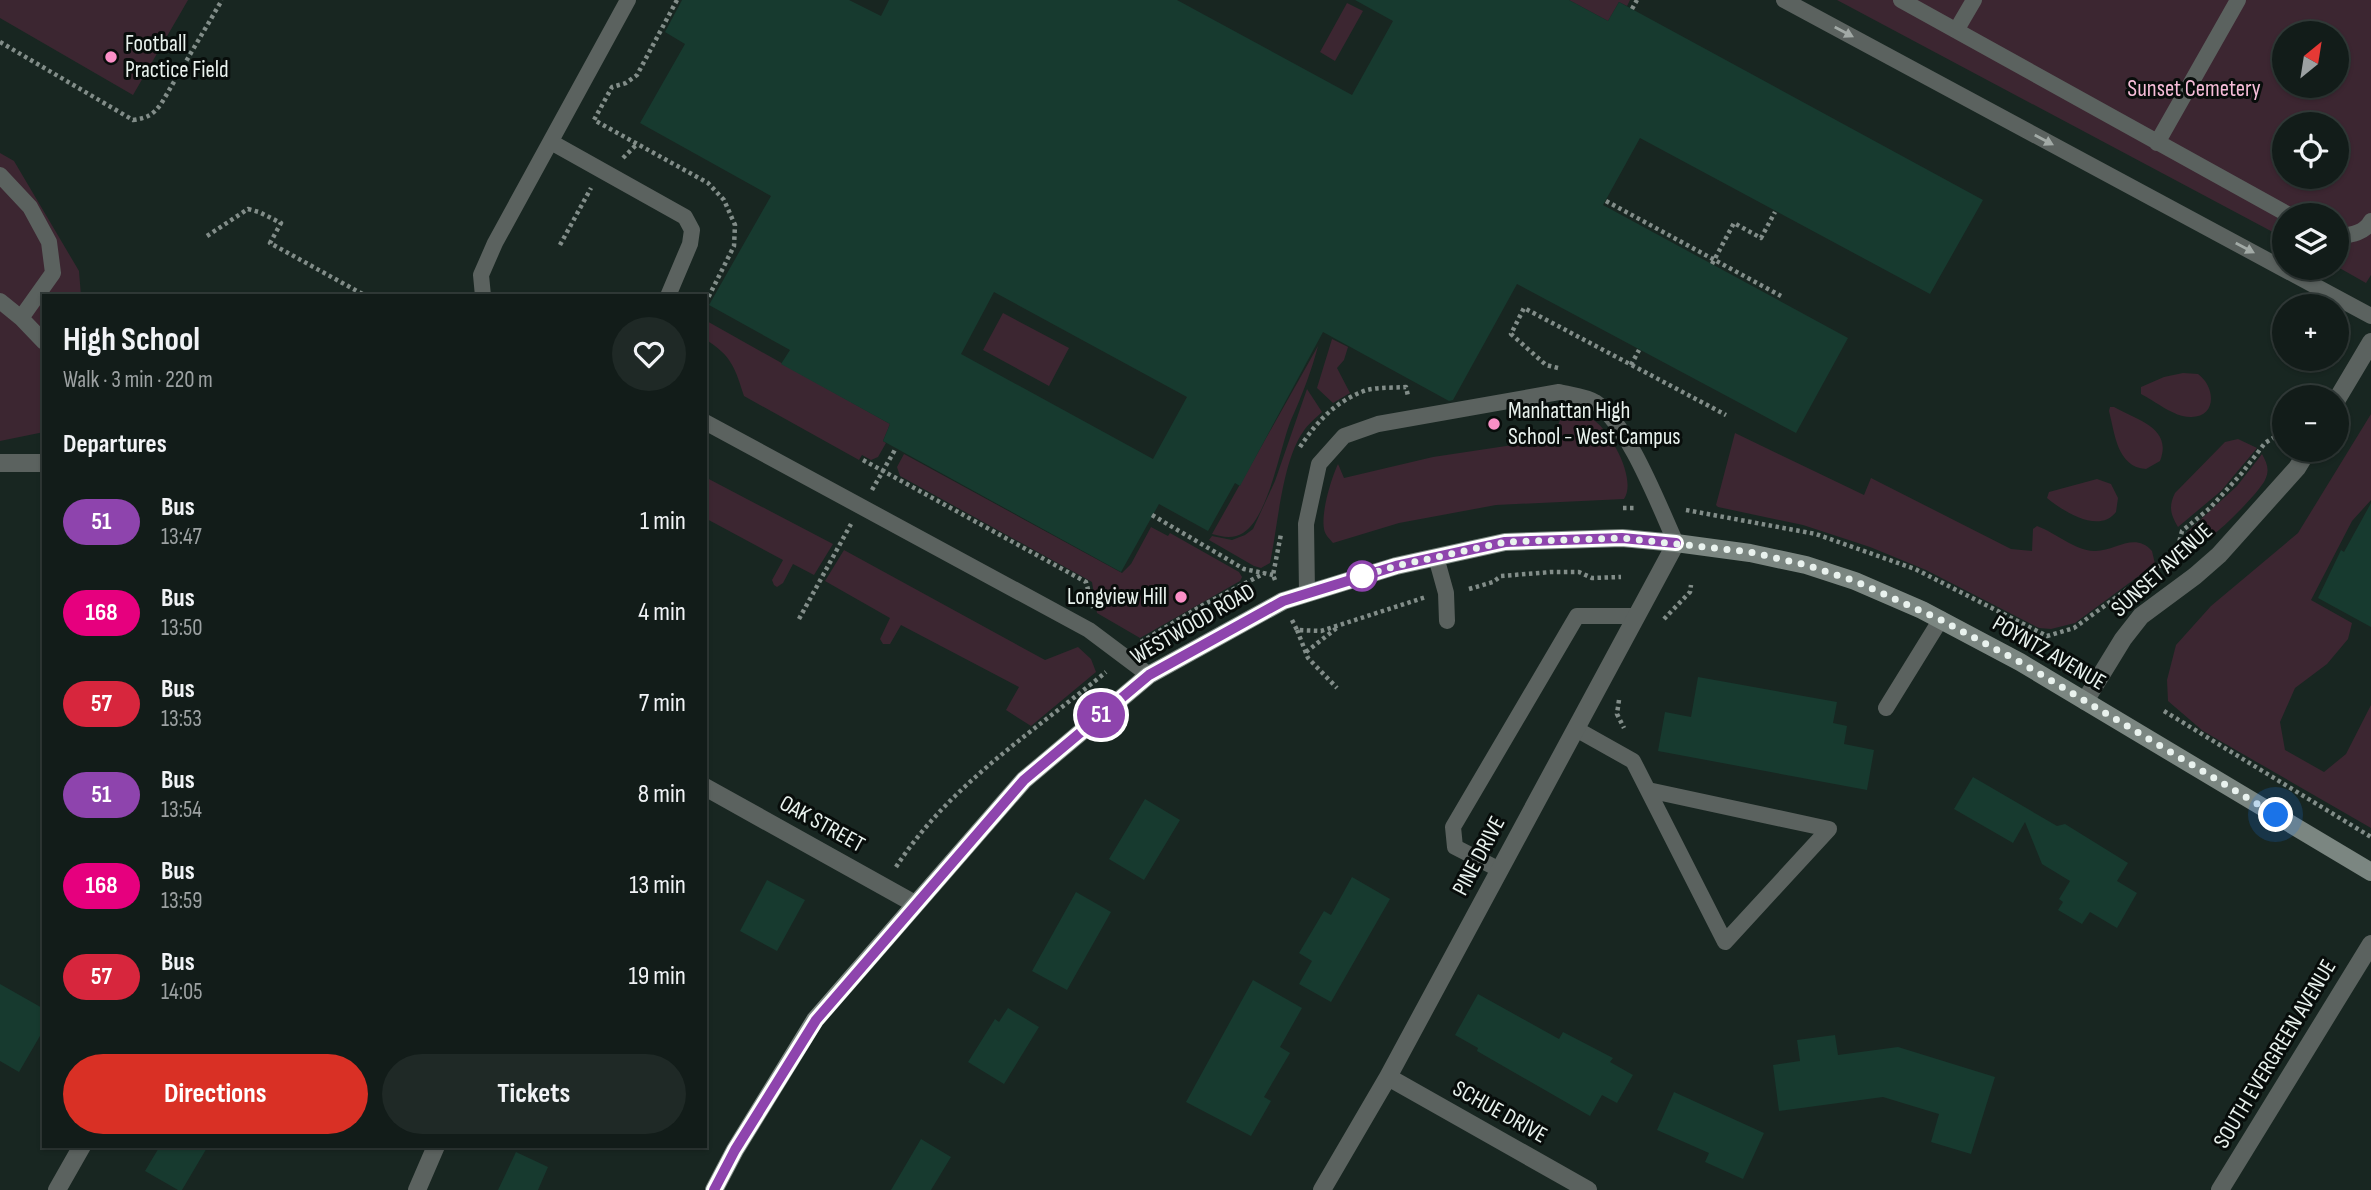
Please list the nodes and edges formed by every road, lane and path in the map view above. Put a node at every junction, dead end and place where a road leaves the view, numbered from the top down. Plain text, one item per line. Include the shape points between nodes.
1 (222, 0) edge
2 (628, 0) edge
3 (677, 0) edge
4 (1637, 0) edge
5 (1784, 0) edge
6 (1901, 0) edge
7 (1974, 0) edge
8 (2238, 0) edge
9 (1632, 9) dead end
10 (1957, 29) junction
11 (0, 42) edge
12 (551, 142) junction
13 (2157, 143) junction
14 (0, 175) edge
15 (1606, 201) dead end
16 (2272, 206) edge
17 (1775, 212) dead end
18 (2371, 222) edge
19 (2349, 235) edge
20 (207, 236) dead end
21 (1713, 262) junction
22 (362, 294) edge
23 (483, 294) edge
24 (669, 294) edge
25 (1781, 296) dead end
26 (707, 300) edge
27 (0, 301) edge
28 (2371, 316) edge
29 (21, 318) junction
30 (42, 340) edge
31 (2371, 342) edge
32 (1639, 350) dead end
33 (1631, 365) dead end
34 (2345, 385) edge
35 (707, 423) edge
36 (2272, 439) edge
37 (863, 460) dead end
38 (2301, 462) edge
39 (0, 463) edge
40 (42, 463) edge
41 (1152, 515) dead end
42 (1676, 543) junction
43 (833, 556) dead end
44 (1436, 557) junction
45 (1265, 573) junction
46 (1273, 575) dead end
47 (1691, 585) dead end
48 (1307, 592) junction
49 (1637, 615) junction
50 (1095, 616) dead end
51 (799, 619) dead end
52 (1664, 620) dead end
53 (1941, 620) junction
54 (1447, 621) dead end
55 (1343, 624) dead end
56 (1297, 630) dead end
57 (1130, 636) dead end
58 (2047, 636) dead end
59 (1142, 642) junction
60 (1306, 652) junction
61 (1124, 656) junction
62 (1149, 675) junction
63 (1337, 688) dead end
64 (1619, 699) dead end
65 (2085, 701) junction
66 (1886, 708) dead end
67 (2164, 711) dead end
68 (1576, 729) junction
69 (1630, 736) dead end
70 (707, 788) edge
71 (1648, 790) junction
72 (2371, 837) edge
73 (1500, 870) junction
74 (2371, 872) edge
75 (884, 886) junction
76 (915, 904) junction
77 (2371, 944) edge
78 (1388, 1077) junction
79 (81, 1148) edge
80 (435, 1148) edge
81 (57, 1190) edge
82 (417, 1190) edge
83 (714, 1190) edge
84 (1322, 1190) edge
85 (1588, 1190) edge
86 (2220, 1190) edge

1 - 11 path via 161,104 144,119 134,120
2 - 12 lane
3 - 26 path via 637,75 612,87 594,120 708,183 724,200 735,225 734,246
4 - 9 path
5 -> 28 lane
6 - 10 lane
7 - 10 lane
8 - 13 lane
10 - 13 lane
12 - 23 lane via 481,275
12 - 24 lane via 685,218 692,230 690,244
13 - 16 lane
14 - 29 lane via 30,207 49,242 53,273
15 - 21 path
17 - 21 path via 1761,238 1734,223
18 - 19 lane
20 - 22 path via 248,209 259,212 281,223 270,243
21 - 25 path
27 - 29 lane
29 - 30 lane
31 - 34 street
32 - 33 path
35 - 61 lane via 1089,630
36 - 58 path via 2210,508 2182,531 2176,554 2074,628
37 - 50 path via 1086,582
38 - 65 street, SUNSET AVENUE via 2219,555 2141,616
39 - 40 street
41 - 45 path via 1244,569
42 - 44 street, WESTWOOD ROAD via 1622,538 1505,542
42 - 48 lane via 1622,432 1596,403 1559,392 1378,424 1344,436 1319,464 1306,524
42 - 49 street, PINE DRIVE
42 - 53 street, POYNTZ AVENUE via 1806,565 1855,581
43 - 51 path
44 - 48 street, WESTWOOD ROAD
44 - 54 lane via 1446,593
45 - 46 path
45 - 59 path
47 - 52 path
48 - 62 street, WESTWOOD ROAD
49 - 68 street, PINE DRIVE
49 - 73 lane via 1577,616 1453,827 1455,847
53 - 65 street, POYNTZ AVENUE
53 - 66 lane
55 - 60 path
56 - 60 path
57 - 59 path
59 - 61 path
60 - 63 path
61 - 62 lane
61 - 75 path via 990,762 933,818
62 - 76 street, WESTWOOD ROAD via 1024,780
64 - 69 path via 1617,714
65 - 74 street, POYNTZ AVENUE
67 - 72 path
68 - 71 lane via 1633,761
68 - 73 street, PINE DRIVE
70 - 75 street, OAK STREET
71 - 71 lane via 1725,942 1829,829 1674,795
73 - 78 street, PINE DRIVE
75 - 76 street, OAK STREET
76 - 83 street, WESTWOOD ROAD via 816,1020
77 - 86 street, SOUTH EVERGREEN AVENUE
78 - 84 street, PINE DRIVE
78 - 85 street, SCHUE DRIVE
79 - 81 street
80 - 82 street

